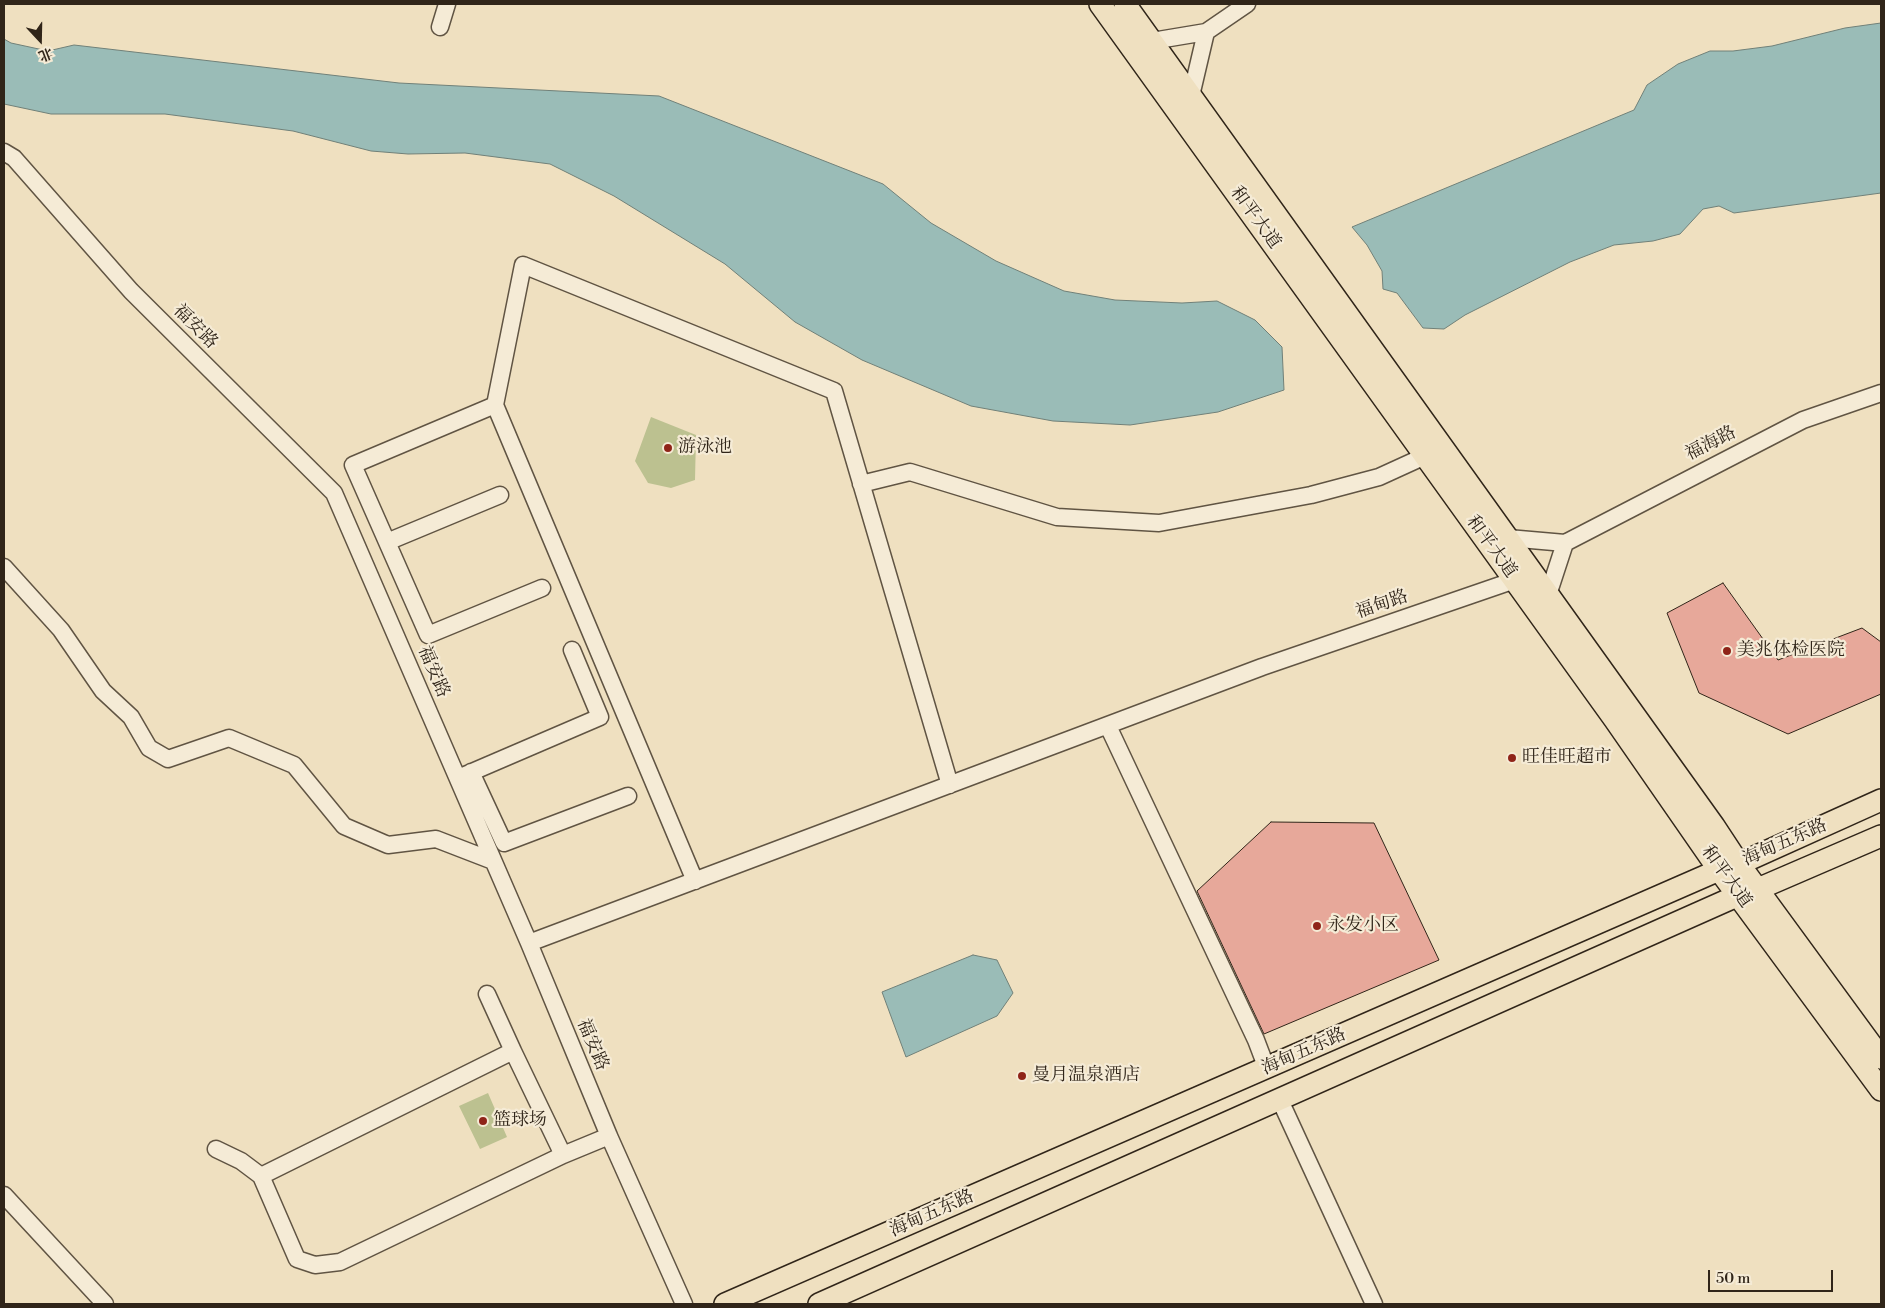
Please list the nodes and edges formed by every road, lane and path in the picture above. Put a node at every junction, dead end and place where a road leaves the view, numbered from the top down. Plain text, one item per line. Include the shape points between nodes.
1 (447, 4) edge
2 (1100, 4) edge
3 (1125, 4) edge
4 (1247, 4) edge
5 (440, 27) dead end
6 (1206, 32) junction
7 (1152, 41) junction
8 (1191, 96) junction
9 (4, 152) edge
10 (1881, 393) edge
11 (495, 405) junction
12 (1426, 456) junction
13 (861, 484) junction
14 (500, 495) dead end
15 (1508, 538) junction
16 (387, 542) junction
17 (1565, 543) junction
18 (4, 567) edge
19 (1515, 580) junction
20 (542, 588) dead end
21 (1548, 595) junction
22 (572, 650) dead end
23 (1108, 726) junction
24 (464, 775) junction
25 (950, 785) junction
26 (628, 796) dead end
27 (1881, 800) edge
28 (1881, 836) edge
29 (493, 861) junction
30 (1739, 864) junction
31 (1719, 870) junction
32 (695, 880) junction
33 (1748, 892) junction
34 (529, 943) junction
35 (487, 994) dead end
36 (513, 1051) junction
37 (1881, 1058) edge
38 (1267, 1069) junction
39 (1881, 1090) edge
40 (1279, 1098) junction
41 (609, 1136) junction
42 (216, 1148) dead end
43 (563, 1155) junction
44 (261, 1176) junction
45 (4, 1194) edge
46 (105, 1304) edge
47 (684, 1304) edge
48 (726, 1304) edge
49 (820, 1304) edge
50 (1374, 1304) edge

1 - 5 street
2 - 12 main road, 和平大道
3 - 7 main road, 和平大道
4 - 6 street
6 - 7 street
6 - 8 street
7 - 8 main road, 和平大道
8 - 15 main road, 和平大道
9 - 24 street, 福安路 via 14,158 130,291 334,493
10 - 17 street, 福海路 via 1803,420
11 - 13 street via 524,265 834,391
11 - 16 street via 353,465
11 - 32 street
12 - 13 street via 1378,477 1311,495 1159,523 1057,517 910,472
12 - 19 main road, 和平大道
13 - 25 street
14 - 16 street
15 - 17 street
15 - 21 main road, 和平大道
16 - 20 street via 428,635
17 - 21 street
18 - 29 street via 62,630 103,691 131,716 149,748 168,759 229,738 294,765 344,826 388,845 436,838
19 - 23 street, 福甸路 via 1262,667
19 - 31 main road, 和平大道
21 - 30 main road, 和平大道
22 - 24 street via 600,717
23 - 25 street, 福甸路
23 - 38 street
24 - 26 street via 504,843
24 - 29 street, 福安路
25 - 32 street, 福甸路
27 - 30 main road, 海甸五东路
28 - 33 main road, 海甸五东路
29 - 34 street, 福安路
30 - 31 main road, 海甸五东路
30 - 33 main road, 和平大道
31 - 33 main road, 和平大道
31 - 38 main road, 海甸五东路
32 - 34 street, 福甸路
33 - 37 main road, 和平大道
33 - 39 main road, 和平大道
33 - 40 main road, 海甸五东路
34 - 41 street, 福安路
35 - 36 street
36 - 43 street
36 - 44 street
38 - 48 main road, 海甸五东路
40 - 49 main road, 海甸五东路
40 - 50 street
41 - 43 street
41 - 47 street, 福安路
42 - 44 street via 241,1160
43 - 44 street via 340,1262 315,1265 297,1259
45 - 46 street

